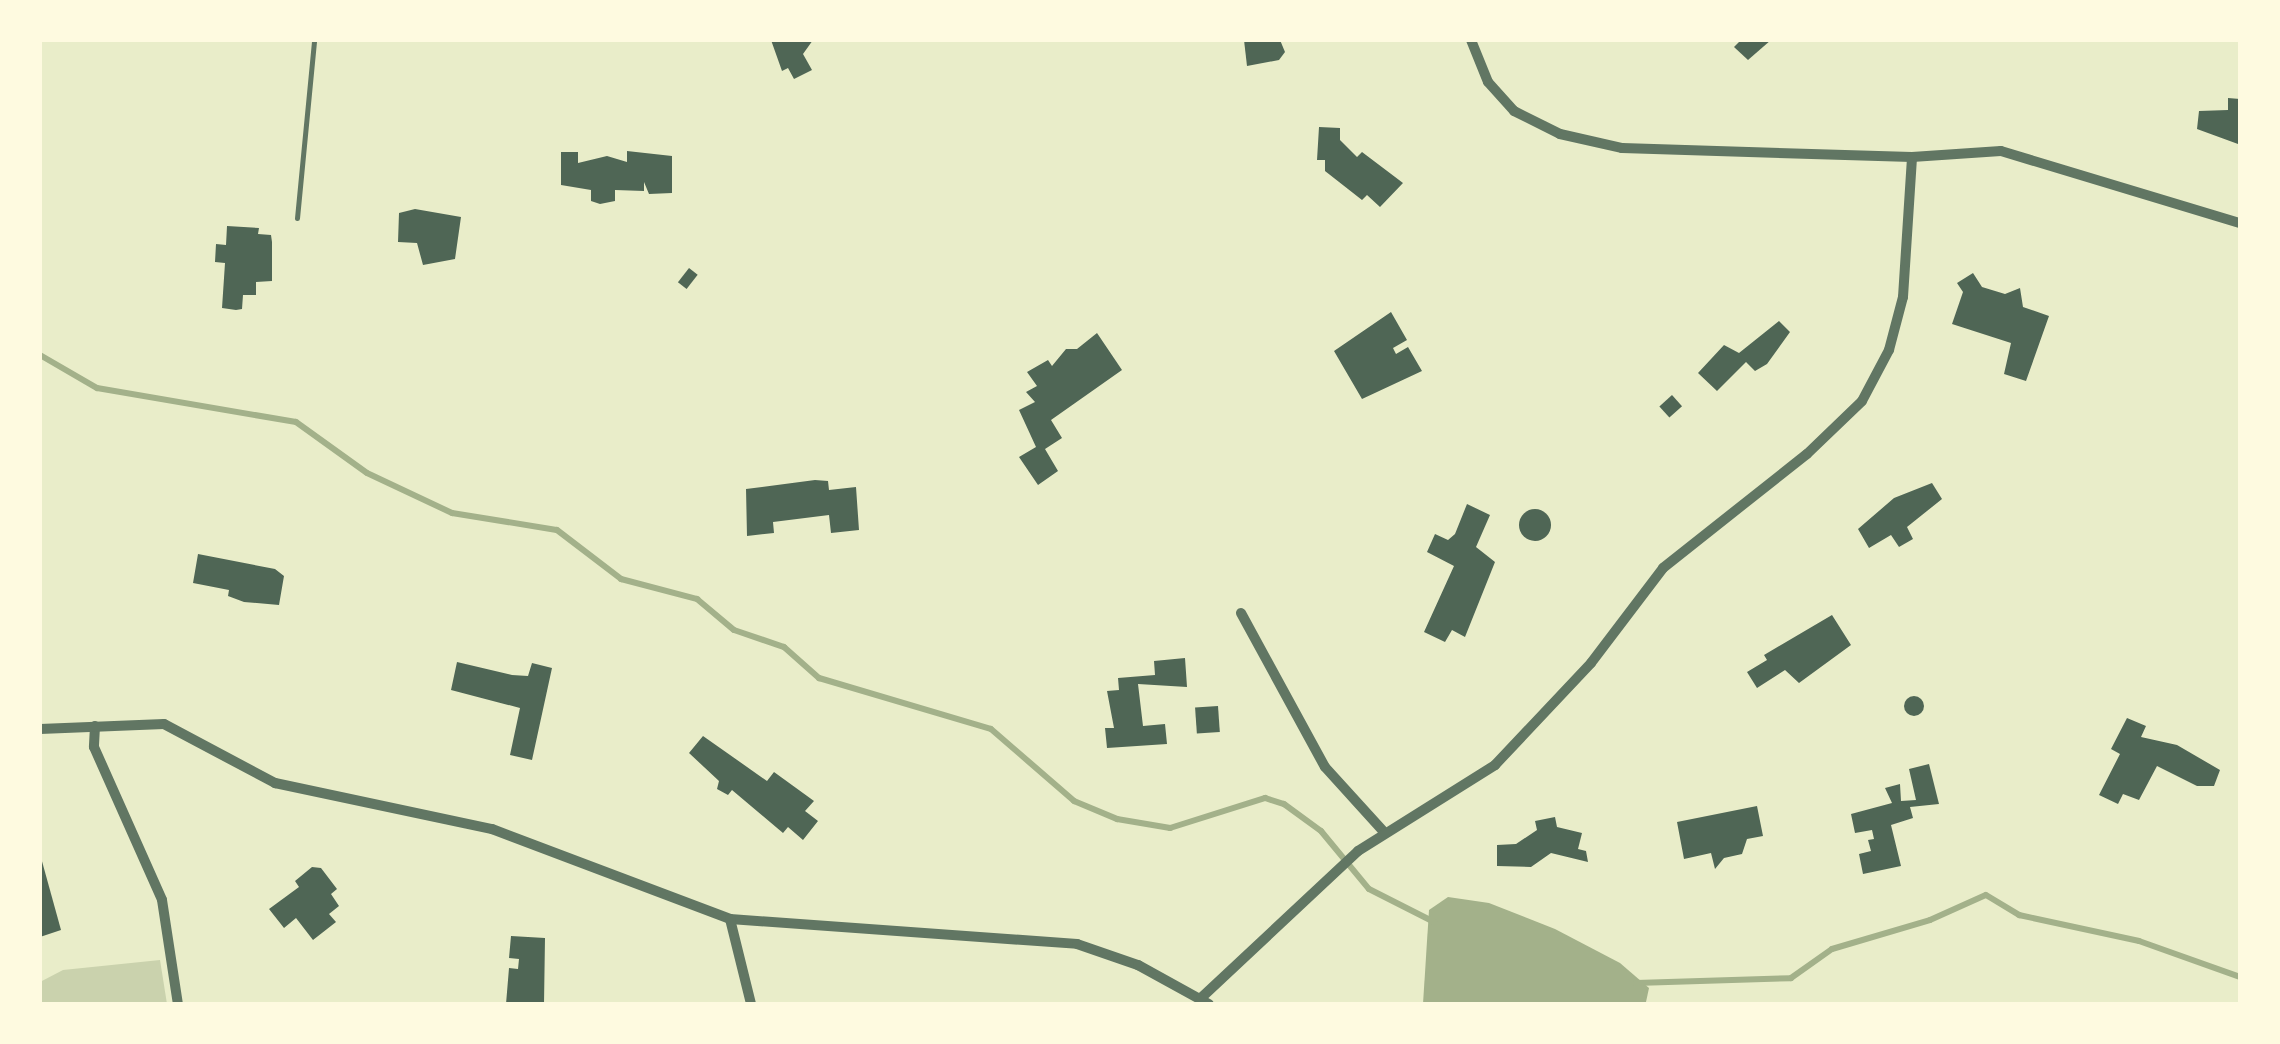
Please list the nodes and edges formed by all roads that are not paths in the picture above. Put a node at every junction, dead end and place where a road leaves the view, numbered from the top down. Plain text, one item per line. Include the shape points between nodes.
1 (314, 40) edge
2 (1472, 40) edge
3 (1912, 156) junction
4 (297, 218) dead end
5 (2240, 223) edge
6 (1241, 613) dead end
7 (95, 726) junction
8 (40, 728) edge
9 (1383, 831) junction
10 (730, 920) junction
11 (1205, 1001) edge
12 (178, 1004) edge
13 (750, 1004) edge

1 - 4 lane
2 - 3 street via 1488,82 1514,111 1560,134 1622,148
3 - 5 street via 2000,151
3 - 9 street via 1903,297 1889,350 1862,401 1807,454 1662,568 1592,664 1494,765
6 - 9 street via 1317,755
7 - 8 street
7 - 10 street via 164,724 274,783 492,830
7 - 12 street via 94,747 162,900
9 - 11 street
10 - 11 street via 1077,944
10 - 13 street

